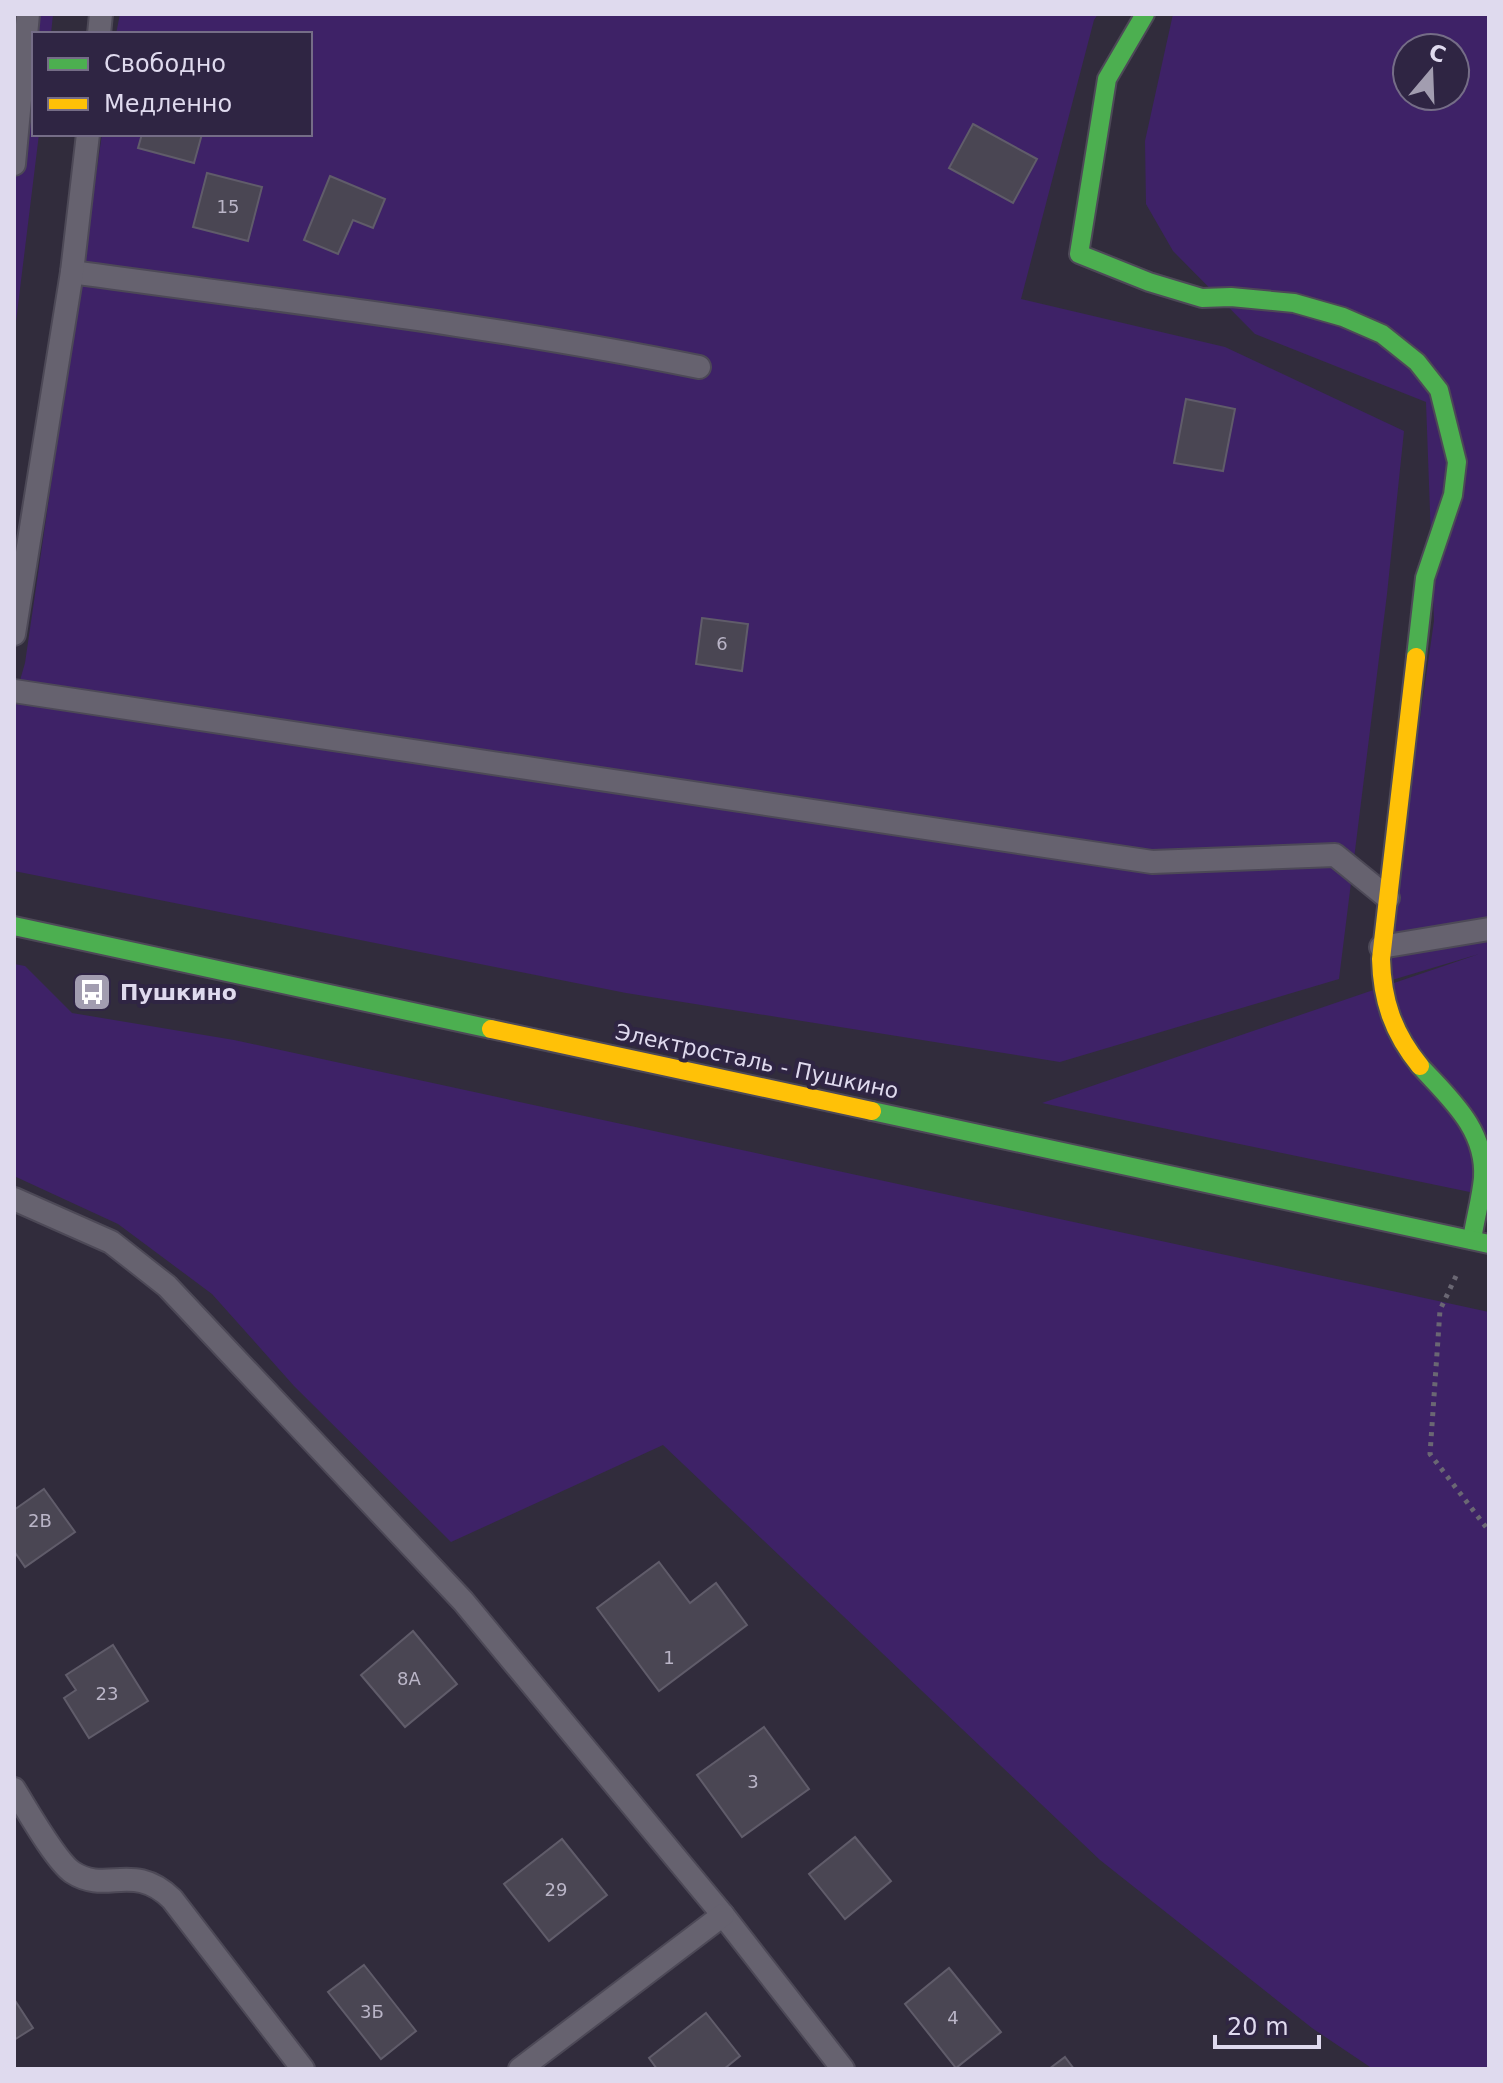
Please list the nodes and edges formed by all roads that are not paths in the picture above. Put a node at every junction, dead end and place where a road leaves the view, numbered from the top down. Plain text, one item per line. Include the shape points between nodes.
1 (28, 14) edge
2 (1145, 14) edge
3 (88, 136) edge
4 (14, 164) edge
5 (72, 272) junction
6 (699, 367) dead end
7 (14, 634) edge
8 (14, 691) edge
9 (1388, 898) junction
10 (14, 926) edge
11 (1489, 929) edge
12 (1381, 947) junction
13 (14, 1199) edge
14 (1480, 1242) edge
15 (14, 1789) edge
16 (723, 1915) junction
17 (303, 2069) edge
18 (520, 2069) edge
19 (843, 2069) edge

1 - 4 lane
2 - 9 street via 1107,79 1079,254 1202,298 1294,303 1382,334 1417,362 1439,390 1451,431 1457,462 1453,495 1425,578
3 - 5 lane
5 - 6 lane via 528,336
5 - 7 lane
8 - 9 lane via 1152,862 1335,855
9 - 12 street
10 - 14 street, Электросталь - Пушкино
11 - 12 lane
12 - 14 street via 1387,1010 1399,1038 1472,1125 1483,1167
13 - 16 lane via 111,1242 167,1286 463,1601
15 - 17 lane via 71,1871 106,1881 146,1881 162,1889
16 - 18 lane
16 - 19 lane

